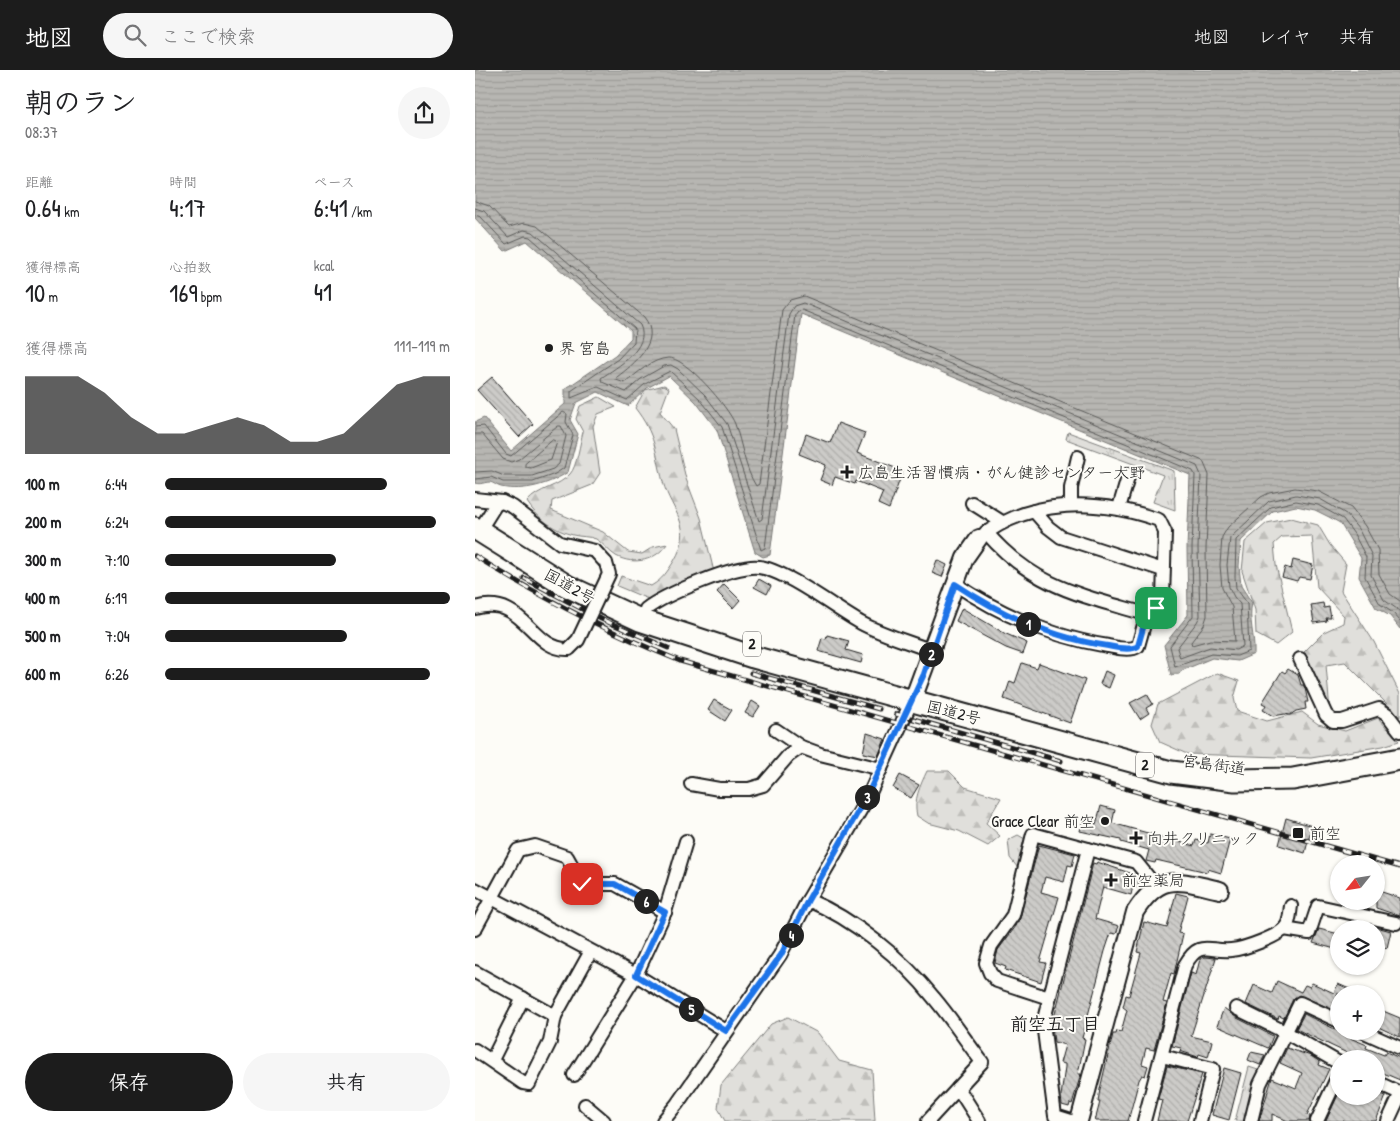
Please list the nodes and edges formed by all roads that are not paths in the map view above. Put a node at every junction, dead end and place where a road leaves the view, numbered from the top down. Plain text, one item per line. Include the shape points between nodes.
1 (1078, 457) dead end
2 (1129, 474) dead end
3 (475, 499) edge
4 (502, 502) junction
5 (972, 503) dead end
6 (1071, 504) junction
7 (1119, 508) junction
8 (1034, 511) junction
9 (479, 522) edge
10 (1002, 522) junction
11 (982, 535) junction
12 (1163, 570) junction
13 (955, 584) junction
14 (475, 608) edge
15 (646, 609) junction
16 (1149, 615) junction
17 (932, 651) junction
18 (1300, 659) dead end
19 (914, 696) junction
20 (1049, 726) joint
21 (776, 730) dead end
22 (1400, 731) edge
23 (801, 747) junction
24 (1391, 760) edge
25 (881, 769) junction
26 (691, 784) dead end
27 (686, 840) dead end
28 (1088, 849) junction
29 (1157, 888) junction
30 (475, 889) edge
31 (1220, 890) dead end
32 (491, 898) junction
33 (808, 900) junction
34 (1291, 906) dead end
35 (665, 912) junction
36 (1396, 923) dead end
37 (475, 929) edge
38 (1284, 929) junction
39 (590, 953) junction
40 (475, 972) edge
41 (636, 975) junction
42 (523, 998) junction
43 (1049, 998) junction
44 (1236, 1008) dead end
45 (555, 1016) junction
46 (1330, 1017) edge
47 (726, 1031) junction
48 (1285, 1032) junction
49 (1382, 1040) edge
50 (1400, 1048) edge
51 (475, 1050) edge
52 (1162, 1056) junction
53 (1330, 1058) edge
54 (492, 1060) junction
55 (574, 1075) dead end
56 (1385, 1086) edge
57 (958, 1088) junction
58 (1330, 1093) edge
59 (1400, 1094) edge
60 (585, 1105) dead end
61 (604, 1121) edge
62 (663, 1121) edge
63 (928, 1121) edge
64 (979, 1121) edge
65 (1071, 1121) edge
66 (1079, 1121) edge
67 (1144, 1121) edge
68 (1200, 1121) edge
69 (1251, 1121) edge
70 (1317, 1121) edge
71 (1388, 1121) edge

1 - 6 street
2 - 7 street
3 - 4 street
4 - 9 street
4 - 14 street, bridge via 560,542 595,551 606,563 609,574 578,640 569,649 559,649 546,642 507,608 486,605
5 - 10 street
6 - 7 street
6 - 8 street
7 - 12 street via 1159,520 1165,532
8 - 10 street
8 - 12 street via 1048,528 1061,537
9 - 15 highway, 国道2号 / 2 via 580,578
9 - 19 highway, 国道2号 / 2 via 567,586 640,620 753,657
10 - 11 street
11 - 13 street via 967,552
11 - 16 street via 1017,564 1055,586
12 - 16 street via 1163,598
13 - 16 street via 1002,613 1032,626 1063,638 1094,644 1135,648
13 - 17 street
15 - 17 street via 658,600 734,570 758,567 780,574 868,627
15 - 19 highway, 国道2号 / 2
17 - 19 street
18 - 22 street via 1326,715 1333,721 1379,709
19 - 20 highway, 国道2号 / 2
19 - 24 highway, 国道2号 / 2 via 1192,776 1235,780 1293,779
19 - 25 street
20 - 24 highway, 宮島街道 / 2 via 1163,756 1217,766 1300,770
21 - 23 street
23 - 25 street
23 - 26 street via 788,756 763,785 749,789 719,789
25 - 33 street
27 - 35 street
28 - 29 street via 1136,862
28 - 43 street
28 - 43 street via 1033,834 1013,915 987,953 986,962 997,981
29 - 31 street via 1176,880
29 - 66 street via 1141,903 1131,922
30 - 32 street
32 - 35 street via 518,850 535,846 567,857 582,884 615,884
32 - 37 street
32 - 39 street
33 - 47 street via 781,955
33 - 57 street via 846,918 891,955 934,997 982,1062
34 - 38 street
35 - 41 street
36 - 38 street via 1318,906 1309,933
38 - 52 street via 1279,934 1237,950 1207,947 1190,956
39 - 41 street
39 - 45 street
40 - 42 street
41 - 47 street
41 - 55 street
42 - 45 street
42 - 54 street
43 - 65 street via 1043,1022 1055,1116
44 - 48 street
45 - 54 street via 549,1042 529,1084
46 - 48 street via 1300,1003
47 - 62 street
48 - 53 street
48 - 69 street via 1260,1084
49 - 50 street
51 - 54 street
52 - 67 street
52 - 68 street via 1213,1069
56 - 59 street
57 - 63 street
57 - 64 street
58 - 70 street
59 - 71 street
60 - 61 street

